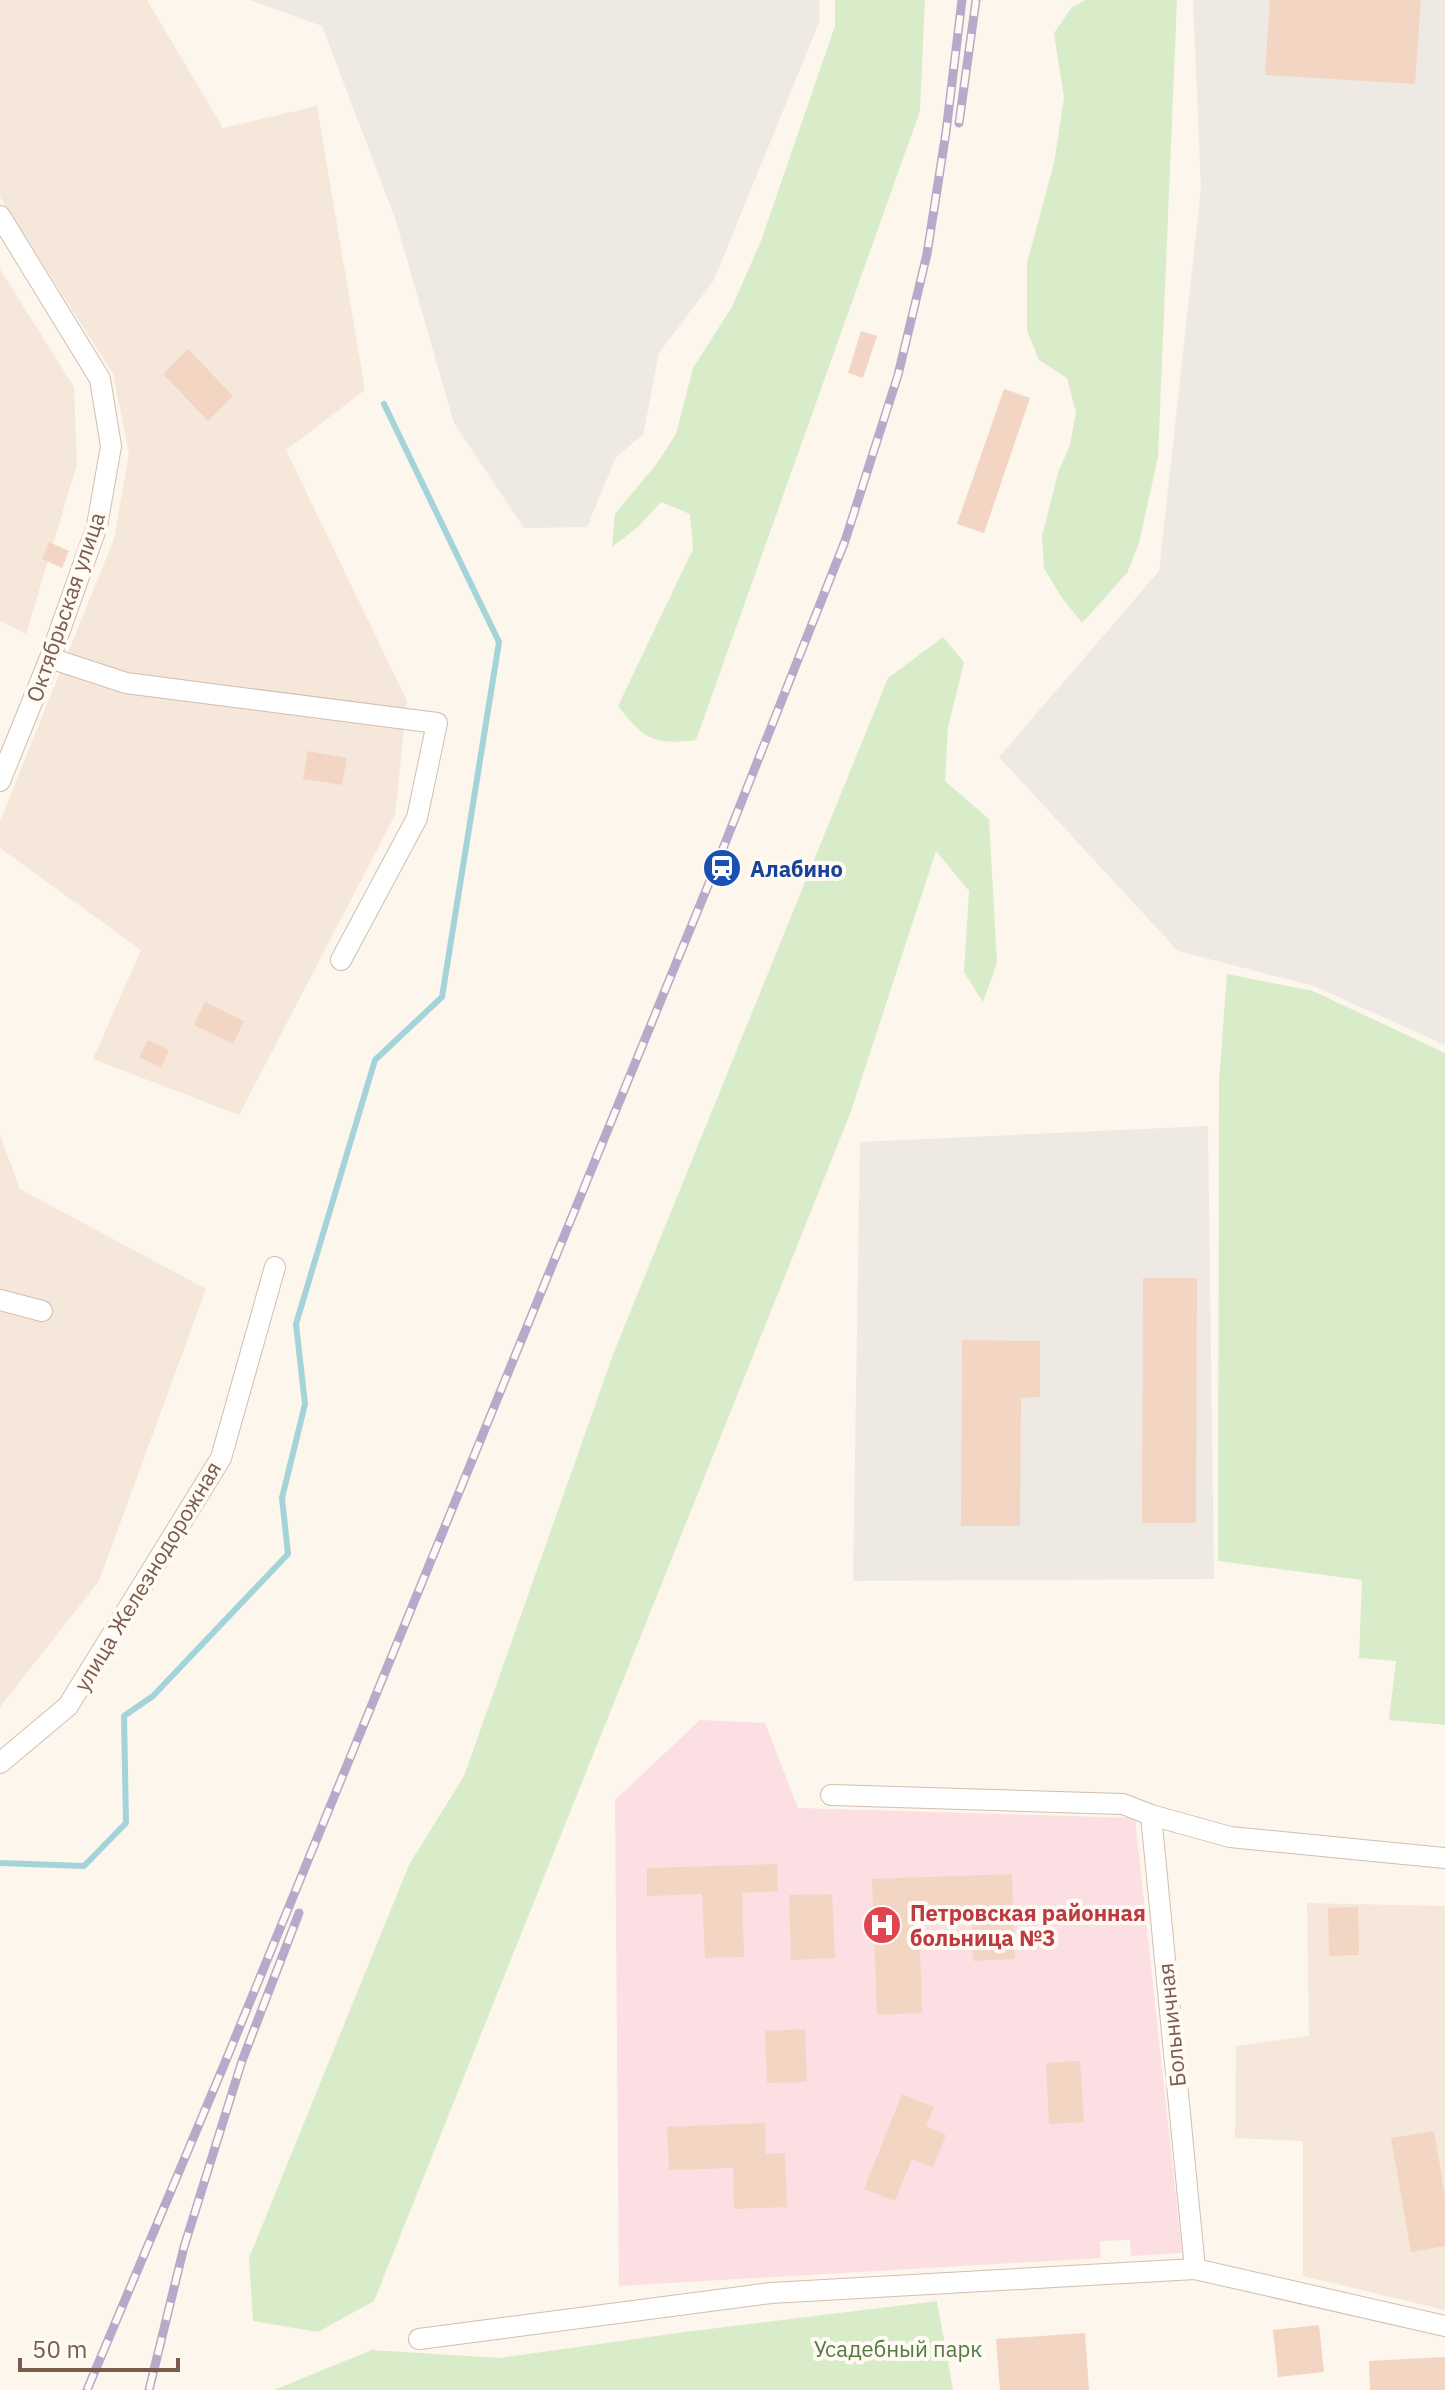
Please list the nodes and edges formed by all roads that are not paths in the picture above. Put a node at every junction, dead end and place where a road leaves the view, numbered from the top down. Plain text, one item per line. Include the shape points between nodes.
1 (0, 216) edge
2 (50, 658) junction
3 (0, 781) edge
4 (341, 960) dead end
5 (275, 1267) dead end
6 (0, 1300) edge
7 (42, 1311) dead end
8 (0, 1763) edge
9 (831, 1795) dead end
10 (1151, 1815) junction
11 (1445, 1858) edge
12 (1195, 2269) junction
13 (1445, 2326) edge
14 (419, 2339) dead end

1 - 2 street, Октябрьская улица via 100,379 111,446 97,526
2 - 3 street, Октябрьская улица
2 - 4 street via 126,683 437,723 417,818
5 - 8 street, улица Железнодорожная via 221,1458 68,1706
6 - 7 street
9 - 10 street via 1123,1804
10 - 11 street via 1230,1837
10 - 12 street, Больничная
12 - 13 street
12 - 14 street via 771,2293

